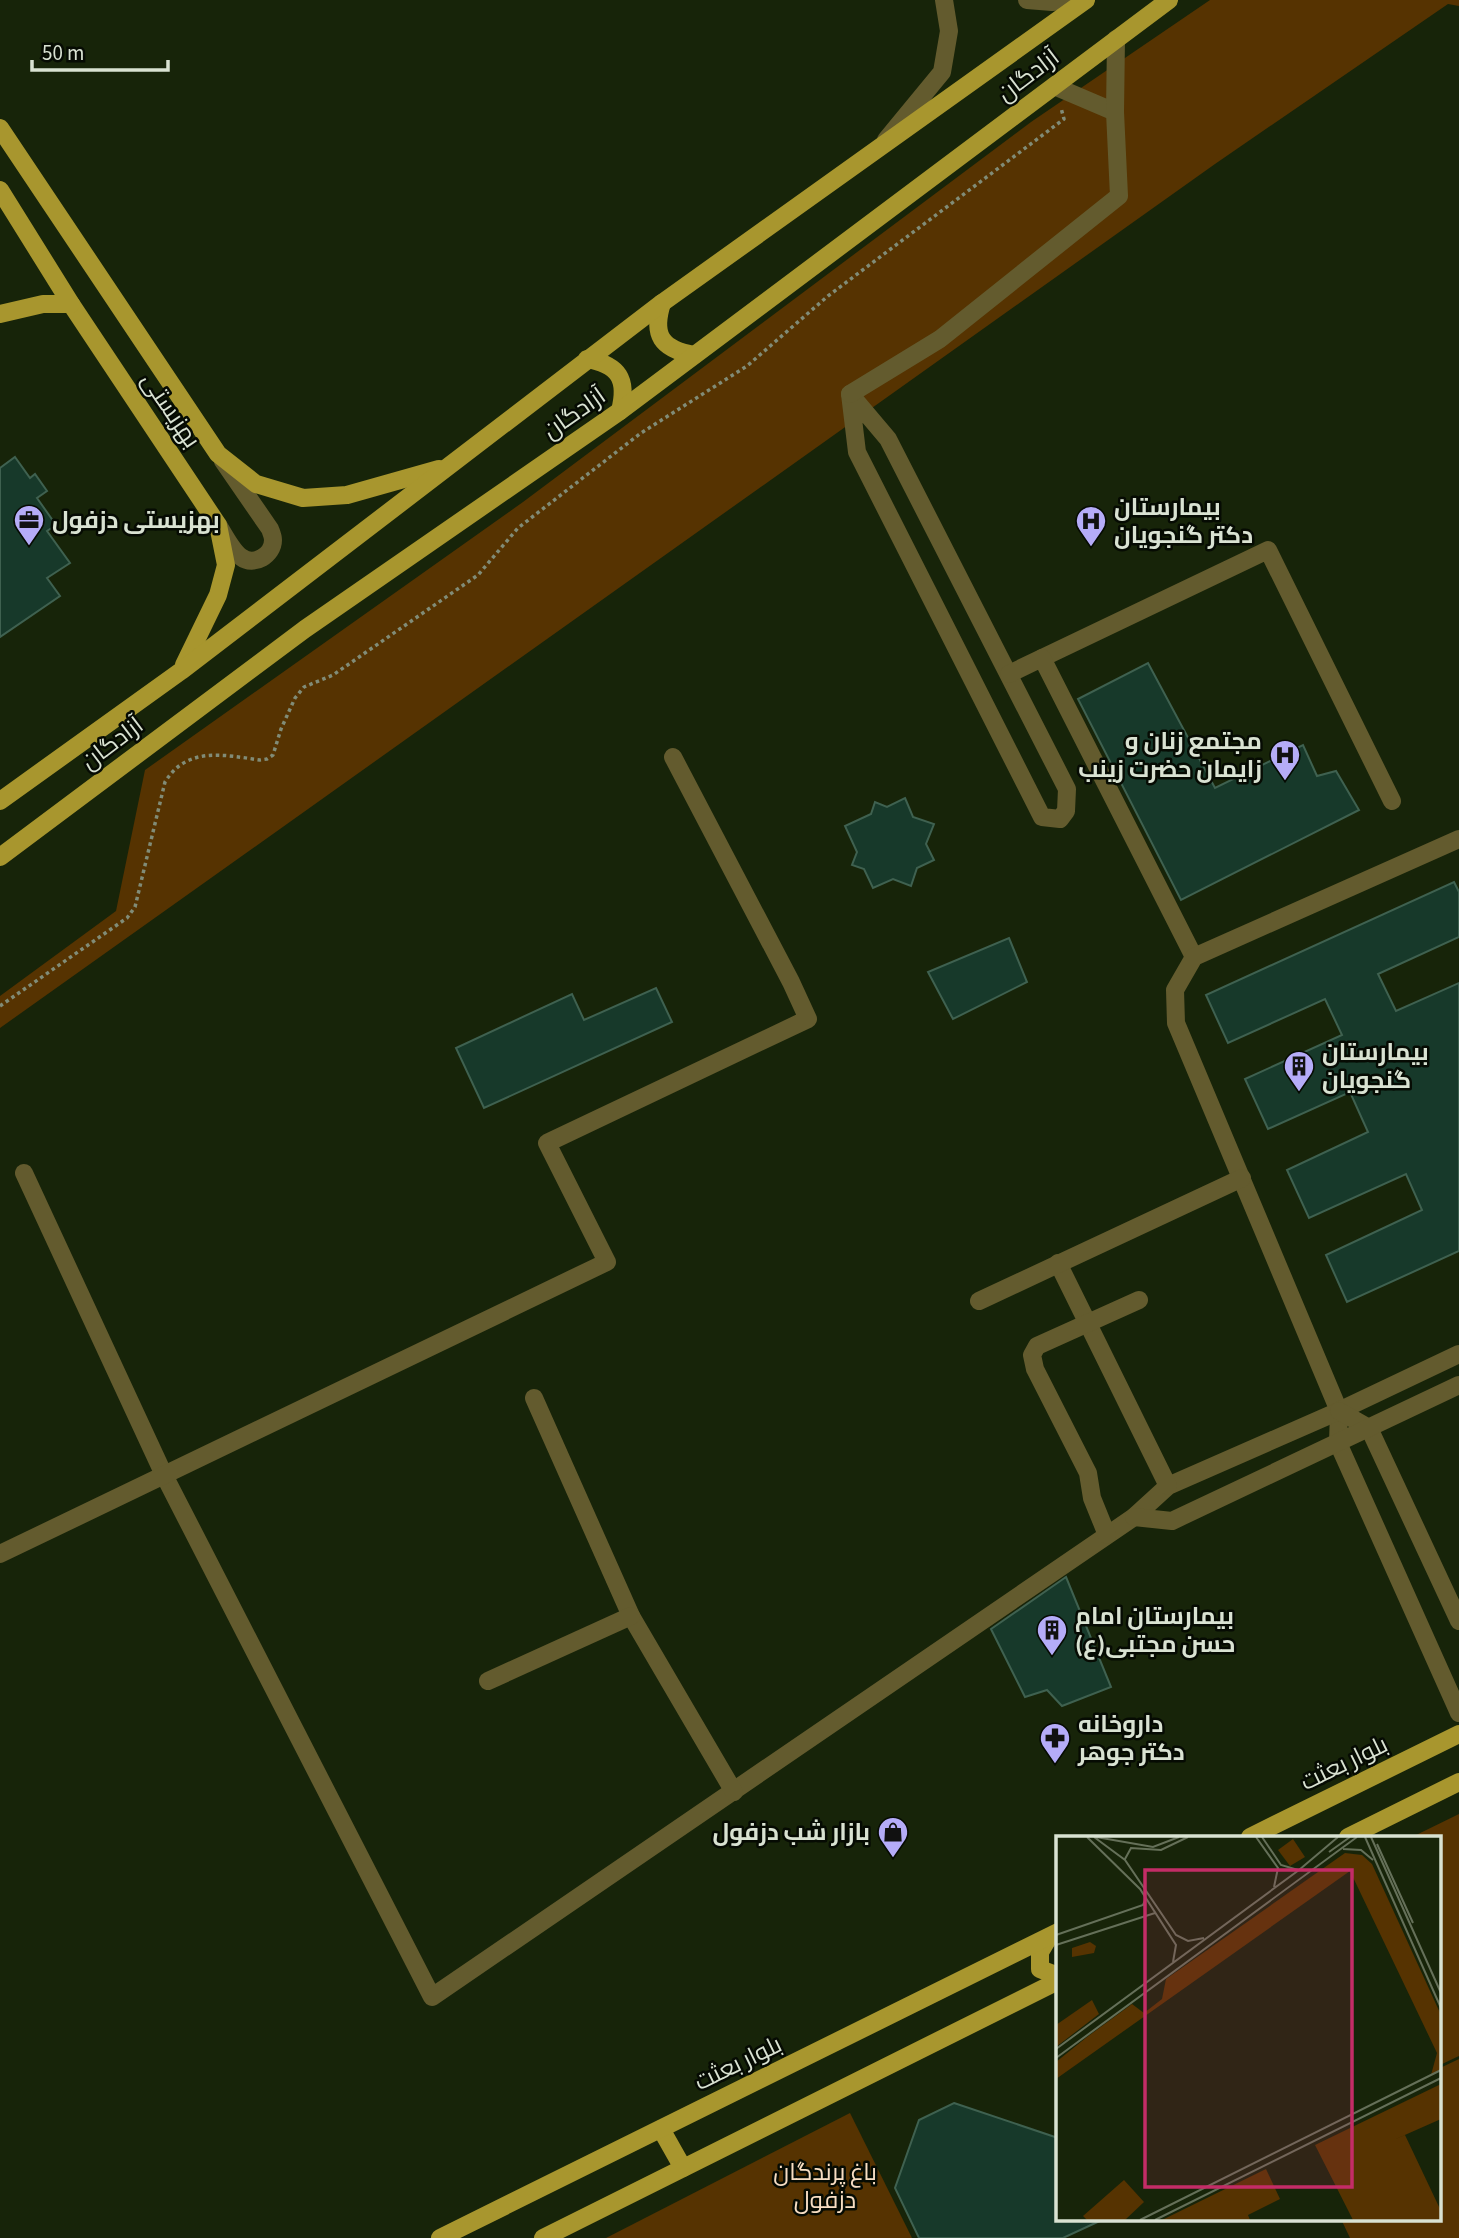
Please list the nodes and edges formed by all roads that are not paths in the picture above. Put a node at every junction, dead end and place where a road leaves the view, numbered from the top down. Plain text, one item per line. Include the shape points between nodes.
1 (944, 0) edge
2 (1027, 0) edge
3 (1070, 0) edge
4 (1086, 0) edge
5 (1169, 0) edge
6 (1116, 39) junction
7 (1054, 86) junction
8 (1115, 112) junction
9 (0, 128) edge
10 (883, 144) junction
11 (1, 196) edge
12 (71, 303) junction
13 (662, 303) junction
14 (0, 314) edge
15 (694, 355) junction
16 (587, 359) junction
17 (850, 394) junction
18 (620, 411) junction
19 (218, 454) junction
20 (449, 466) junction
21 (218, 525) junction
22 (1042, 659) junction
23 (181, 671) junction
24 (1009, 674) junction
25 (673, 757) dead end
26 (0, 801) edge
27 (1392, 801) dead end
28 (1459, 839) edge
29 (0, 857) edge
30 (1194, 957) junction
31 (24, 1173) dead end
32 (1242, 1178) junction
33 (1058, 1263) junction
34 (1139, 1300) dead end
35 (979, 1301) dead end
36 (1087, 1322) junction
37 (1459, 1354) edge
38 (1459, 1385) edge
39 (534, 1398) dead end
40 (1339, 1410) junction
41 (1369, 1428) junction
42 (1338, 1443) junction
43 (164, 1475) junction
44 (1167, 1486) junction
45 (1134, 1517) junction
46 (1107, 1535) junction
47 (0, 1553) edge
48 (631, 1616) junction
49 (1459, 1621) edge
50 (488, 1681) dead end
51 (1459, 1713) edge
52 (1459, 1734) edge
53 (1459, 1782) edge
54 (734, 1792) junction
55 (1252, 1836) edge
56 (1350, 1836) edge
57 (1054, 1934) edge
58 (1056, 1978) edge
59 (1056, 1980) edge
60 (662, 2129) junction
61 (683, 2168) junction
62 (440, 2238) edge
63 (543, 2238) edge

1 - 10 street via 949,31 942,72
2 - 3 street
4 - 10 main road, آزادگان
5 - 6 main road, آزادگان
6 - 7 main road, آزادگان
6 - 8 street
7 - 8 street
7 - 15 main road, آزادگان
8 - 17 street via 1119,196 940,339
9 - 19 main road
10 - 13 main road, آزادگان
11 - 12 main road, بهزیستی
12 - 14 main road
12 - 21 main road, بهزیستی
13 - 15 main road via 656,321 662,339 675,352
13 - 16 main road, آزادگان
15 - 18 main road, آزادگان
16 - 18 main road via 606,363 619,375 625,393
16 - 20 main road, آزادگان
17 - 24 street via 888,439
17 - 24 street via 857,452 1042,817 1060,819 1066,810 1067,789
18 - 29 main road, آزادگان via 306,629
19 - 20 main road via 257,484 303,498 347,495
19 - 21 street via 270,529 269,553 252,561 240,557
20 - 23 main road, آزادگان
21 - 23 main road, بهزیستی via 226,565 218,595
22 - 24 street
22 - 27 street via 1268,550
22 - 30 street
23 - 26 main road, آزادگان
25 - 43 street via 808,1019 547,1143 607,1262
28 - 30 street
30 - 32 street via 1175,990 1177,1023
31 - 43 street
32 - 33 street
32 - 40 street
33 - 35 street
33 - 36 street
34 - 36 street
36 - 44 street
36 - 46 street via 1037,1346 1032,1355 1035,1370 1088,1473 1092,1498
37 - 40 street
38 - 41 street
39 - 48 street
40 - 41 street
40 - 42 street
40 - 44 street
41 - 42 street
41 - 49 street
42 - 45 street via 1172,1521
42 - 51 street
43 - 47 street
43 - 54 street via 432,1997
44 - 45 street
45 - 46 street
46 - 54 street
48 - 50 street
48 - 54 street
52 - 55 main road, بلوار بعثت
53 - 56 main road
57 - 58 main road via 1040,1952 1040,1969
57 - 60 main road, بلوار بعثت
59 - 61 main road
60 - 61 main road
60 - 62 main road, بلوار بعثت
61 - 63 main road

